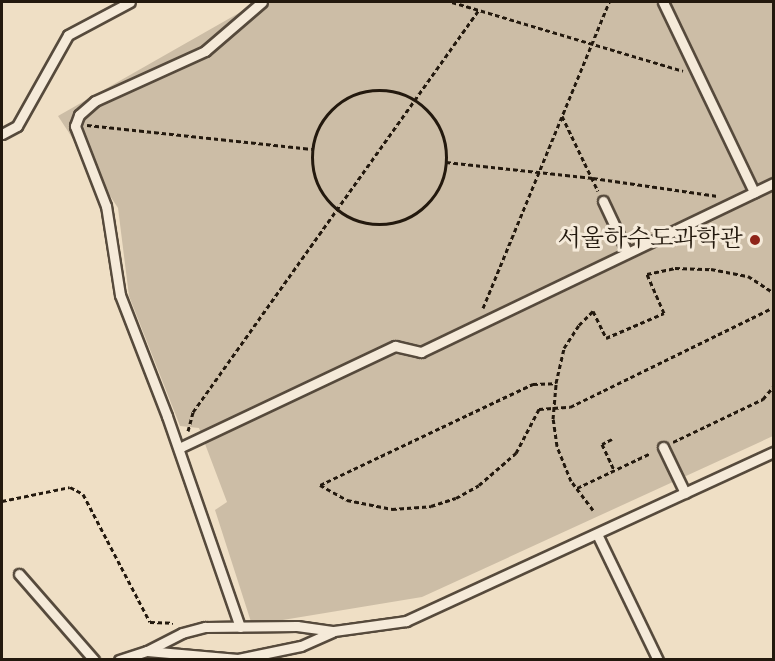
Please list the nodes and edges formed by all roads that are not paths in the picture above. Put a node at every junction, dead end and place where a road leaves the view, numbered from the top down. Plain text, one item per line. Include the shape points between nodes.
1 (130, 2) edge
2 (262, 2) edge
3 (663, 2) edge
4 (2, 134) edge
5 (774, 183) edge
6 (754, 192) junction
7 (603, 201) road end
8 (627, 252) junction
9 (663, 447) road end
10 (179, 448) junction
11 (774, 452) edge
12 (685, 493) junction
13 (597, 534) junction
14 (19, 574) dead end
15 (240, 627) junction
16 (334, 631) junction
17 (147, 651) junction
18 (94, 660) edge
19 (119, 660) edge
20 (658, 660) edge

1 - 4 lane via 68,34 17,126
2 - 10 lane via 205,51 95,101 79,115 75,126 106,206 120,295
3 - 6 lane
5 - 6 lane
6 - 8 lane
7 - 8 lane
8 - 10 lane via 421,352 395,346
9 - 12 lane
10 - 15 lane
11 - 12 lane
12 - 13 lane
13 - 16 lane via 406,621
13 - 20 lane
14 - 18 lane
15 - 16 lane via 297,626
15 - 17 lane via 205,627 182,633
16 - 17 lane via 301,646 238,659
17 - 19 lane

